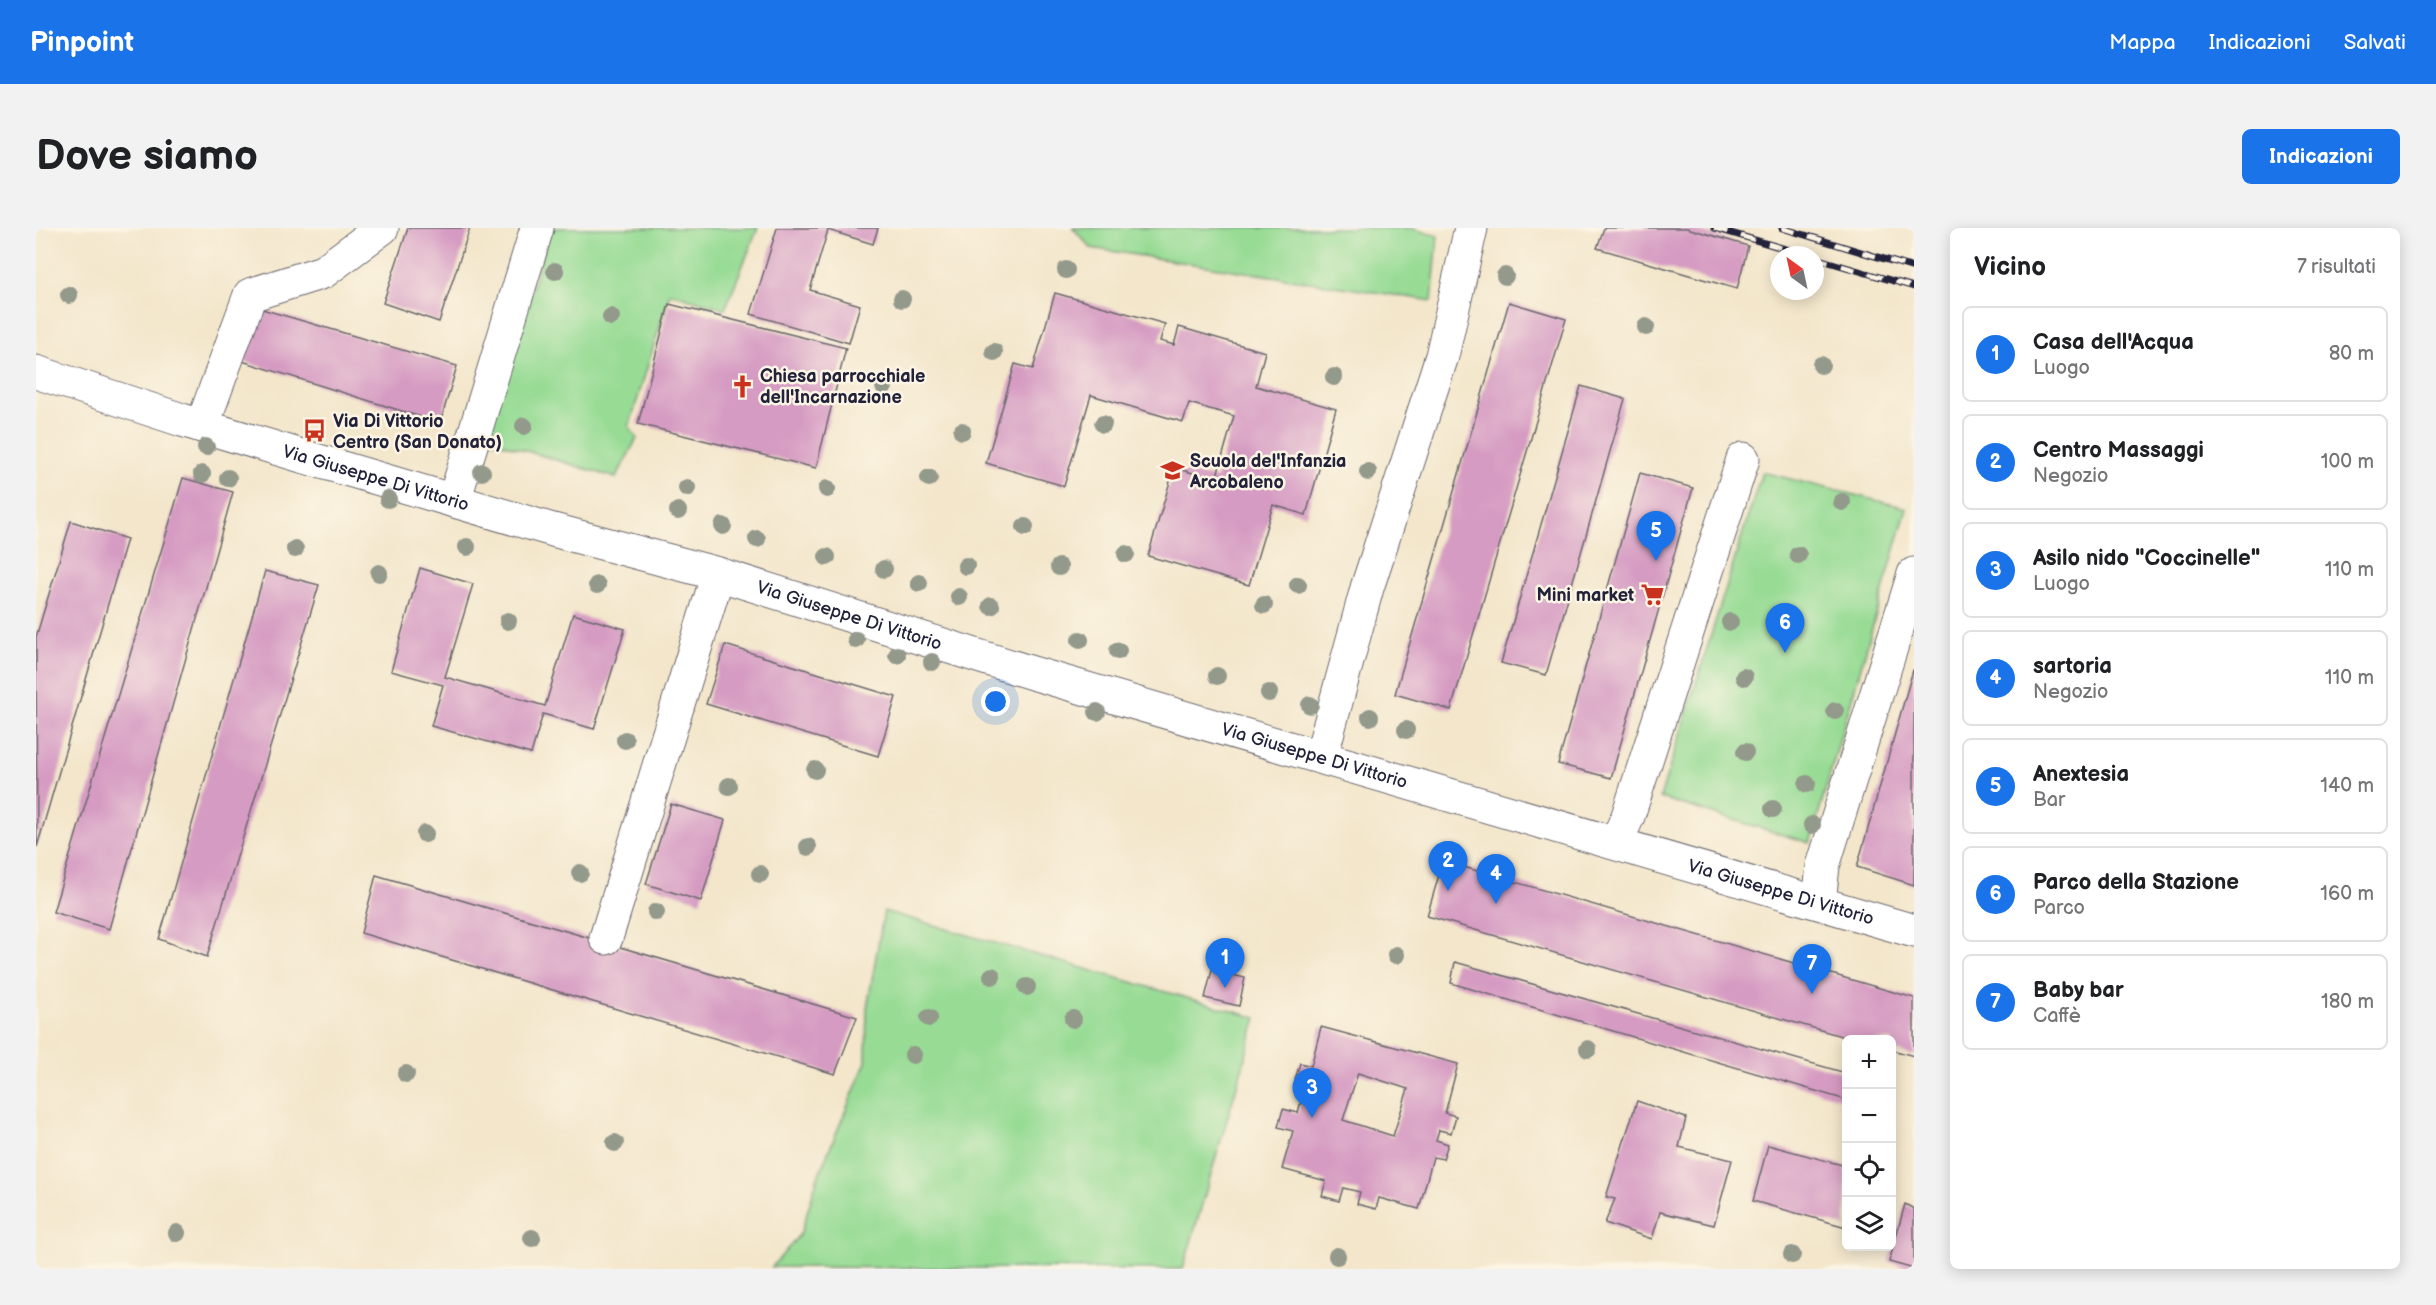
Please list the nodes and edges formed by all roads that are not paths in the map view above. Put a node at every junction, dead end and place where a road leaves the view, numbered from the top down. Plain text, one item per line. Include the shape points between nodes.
1 (382, 228) edge
2 (537, 228) edge
3 (1471, 228) edge
4 (36, 372) edge
5 (202, 426) junction
6 (1743, 459) dead end
7 (454, 501) junction
8 (718, 574) junction
9 (1914, 574) edge
10 (1321, 757) junction
11 (1617, 843) junction
12 (1819, 902) junction
13 (1914, 931) edge
14 (606, 938) dead end

1 - 5 street via 322,272 250,295
2 - 7 street
3 - 10 street via 1442,356 1367,588
4 - 5 street, Via Giuseppe Di Vittorio
5 - 7 street, Via Giuseppe Di Vittorio
6 - 11 street
7 - 8 street, Via Giuseppe Di Vittorio
8 - 10 street, Via Giuseppe Di Vittorio via 984,658
8 - 14 street
9 - 12 street via 1823,866
10 - 11 street, Via Giuseppe Di Vittorio
11 - 12 street, Via Giuseppe Di Vittorio
12 - 13 street, Via Giuseppe Di Vittorio

